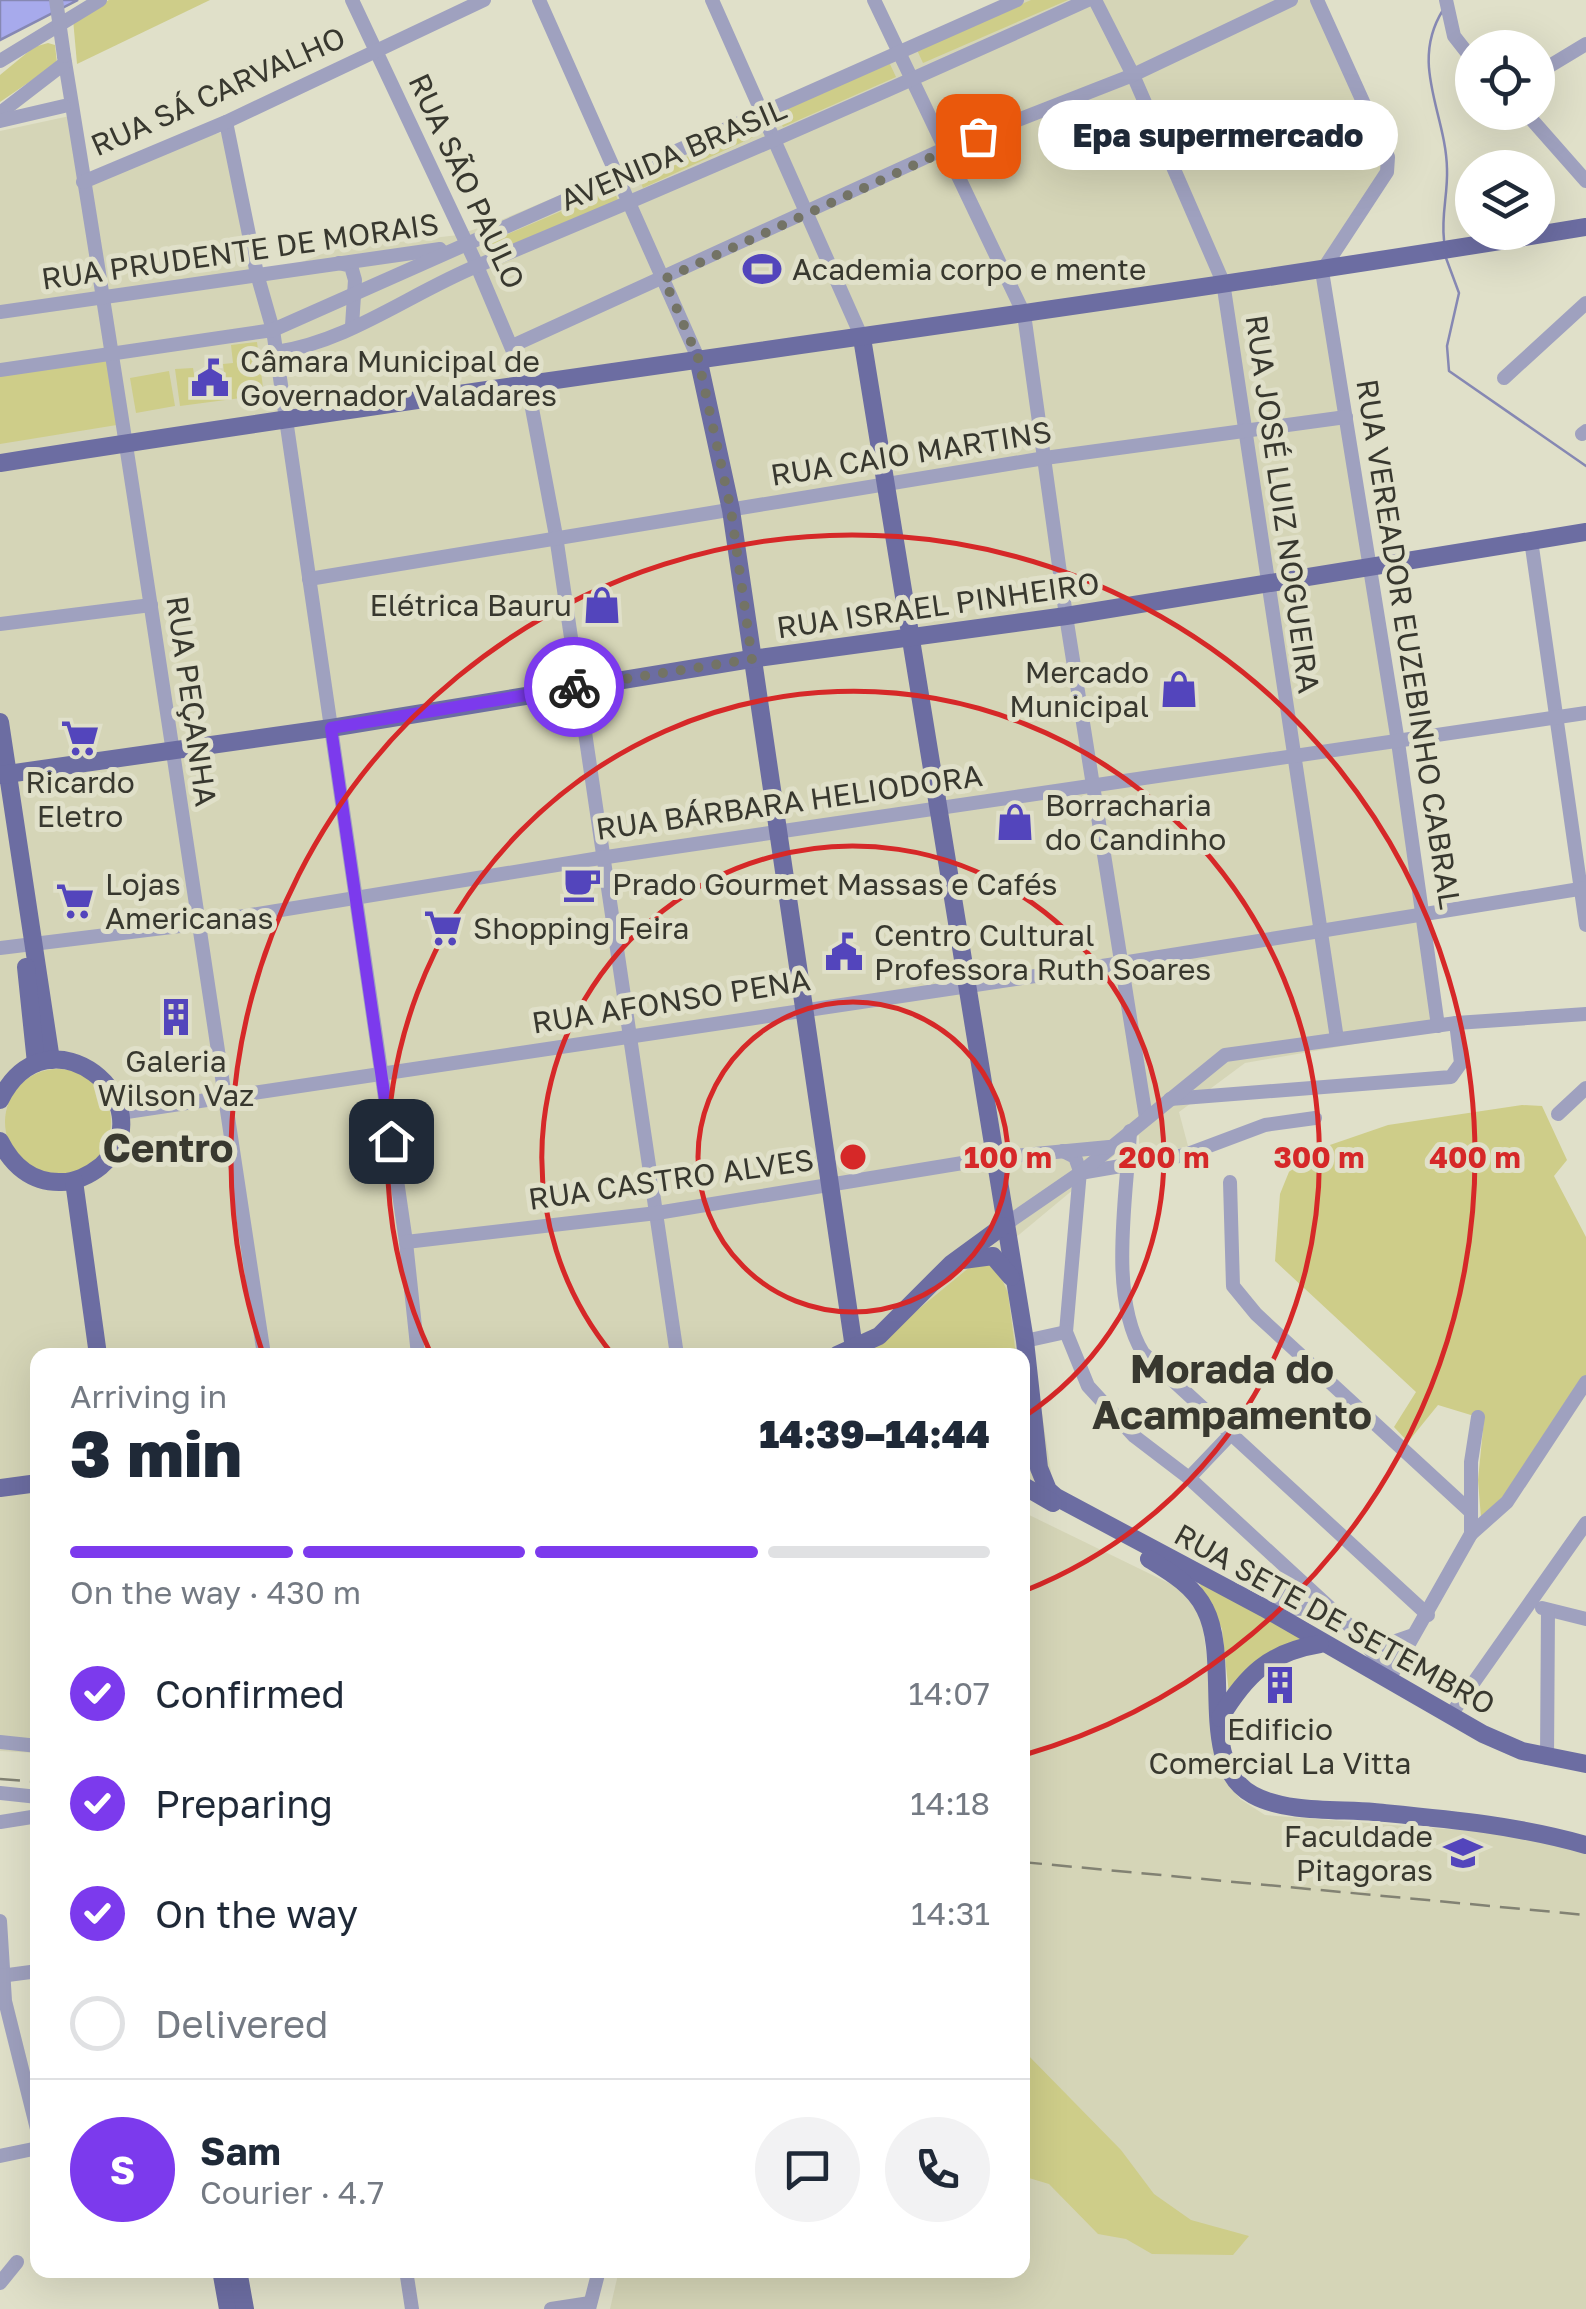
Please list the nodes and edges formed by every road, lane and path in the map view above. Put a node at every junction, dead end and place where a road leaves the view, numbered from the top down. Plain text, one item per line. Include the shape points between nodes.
1 (56, 0) edge
2 (100, 0) edge
3 (352, 0) edge
4 (484, 0) edge
5 (539, 0) edge
6 (712, 0) edge
7 (874, 0) edge
8 (1017, 0) edge
9 (1092, 0) edge
10 (1291, 0) edge
11 (1317, 0) edge
12 (1447, 6) edge
13 (1455, 37) edge
14 (1586, 44) edge
15 (376, 50) junction
16 (899, 52) junction
17 (0, 61) edge
18 (1555, 63) edge
19 (63, 67) junction
20 (1133, 75) junction
21 (912, 80) junction
22 (17, 102) junction
23 (68, 105) junction
24 (762, 112) junction
25 (0, 113) edge
26 (27, 117) junction
27 (0, 121) edge
28 (226, 122) junction
29 (1541, 130) edge
30 (774, 142) junction
31 (946, 148) junction
32 (621, 178) junction
33 (1586, 181) edge
34 (83, 182) junction
35 (632, 202) junction
36 (806, 214) junction
37 (1586, 227) edge
38 (459, 245) junction
39 (331, 262) junction
40 (478, 263) junction
41 (1322, 270) junction
42 (257, 274) junction
43 (664, 279) junction
44 (1223, 282) junction
45 (356, 293) junction
46 (100, 296) junction
47 (1586, 302) edge
48 (0, 312) edge
49 (1024, 314) junction
50 (352, 326) junction
51 (273, 330) junction
52 (862, 338) junction
53 (512, 346) junction
54 (112, 352) junction
55 (276, 352) junction
56 (698, 358) junction
57 (0, 370) edge
58 (1504, 378) dead end
59 (528, 387) junction
60 (286, 417) junction
61 (1346, 417) junction
62 (1243, 432) junction
63 (126, 440) junction
64 (0, 456) edge
65 (1045, 458) junction
66 (0, 464) edge
67 (889, 484) junction
68 (731, 510) junction
69 (1586, 532) edge
70 (556, 536) junction
71 (1531, 540) junction
72 (1370, 564) junction
73 (309, 579) junction
74 (1266, 585) junction
75 (151, 605) junction
76 (1066, 616) junction
77 (0, 624) edge
78 (911, 635) junction
79 (752, 659) junction
80 (575, 687) junction
81 (1586, 713) edge
82 (1558, 718) junction
83 (0, 722) edge
84 (331, 728) junction
85 (1398, 742) junction
86 (172, 748) junction
87 (1292, 756) junction
88 (3, 777) edge
89 (1093, 787) junction
90 (935, 808) junction
91 (778, 832) junction
92 (600, 858) junction
93 (1584, 888) edge
94 (355, 896) junction
95 (1425, 914) junction
96 (196, 924) junction
97 (1586, 925) edge
98 (1320, 930) junction
99 (28, 943) junction
100 (0, 948) edge
101 (1122, 963) junction
102 (965, 984) junction
103 (803, 1009) junction
104 (1586, 1014) edge
105 (1456, 1024) junction
106 (1438, 1026) junction
107 (630, 1035) junction
108 (1337, 1040) junction
109 (44, 1061) junction
110 (381, 1073) junction
111 (1586, 1088) edge
112 (225, 1098) junction
113 (0, 1100) edge
114 (1170, 1100) junction
115 (120, 1113) junction
116 (1558, 1114) dead end
117 (1146, 1118) junction
118 (1315, 1118) dead end
119 (1130, 1131) junction
120 (0, 1141) edge
121 (1108, 1147) junction
122 (1062, 1150) junction
123 (993, 1158) junction
124 (1128, 1168) junction
125 (1080, 1173) junction
126 (68, 1182) junction
127 (833, 1182) junction
128 (1230, 1182) dead end
129 (656, 1213) junction
130 (1003, 1226) junction
131 (406, 1242) junction
132 (951, 1264) junction
133 (1017, 1292) junction
134 (1066, 1332) junction
135 (1025, 1341) junction
136 (85, 1348) edge
137 (97, 1348) edge
138 (263, 1348) edge
139 (417, 1348) edge
140 (676, 1348) edge
141 (849, 1348) edge
142 (858, 1348) edge
143 (1026, 1348) edge
144 (1586, 1382) edge
145 (1030, 1393) edge
146 (1478, 1417) dead end
147 (1034, 1434) junction
148 (1230, 1436) junction
149 (1030, 1441) edge
150 (1189, 1478) junction
151 (30, 1484) edge
152 (0, 1488) edge
153 (1030, 1490) edge
154 (1471, 1512) junction
155 (1586, 1523) edge
156 (1472, 1534) junction
157 (1286, 1568) junction
158 (1532, 1605) junction
159 (1272, 1607) junction
160 (1548, 1610) junction
161 (1428, 1614) junction
162 (1586, 1620) edge
163 (1353, 1629) junction
164 (1414, 1634) junction
165 (1320, 1644) junction
166 (1389, 1678) junction
167 (1450, 1716) junction
168 (1220, 1718) junction
169 (0, 1742) edge
170 (30, 1745) edge
171 (1548, 1758) junction
172 (1586, 1764) edge
173 (0, 1793) edge
174 (30, 1796) edge
175 (30, 1817) edge
176 (0, 1822) edge
177 (1586, 1845) edge
178 (0, 1920) edge
179 (30, 1971) edge
180 (2, 1976) edge
181 (30, 2113) edge
182 (30, 2145) edge
183 (0, 2156) edge
184 (17, 2262) dead end
185 (223, 2278) edge
186 (239, 2278) edge
187 (407, 2278) edge
188 (598, 2278) edge
189 (0, 2283) edge
190 (589, 2306) edge
191 (228, 2309) edge
192 (245, 2309) edge
193 (412, 2309) edge
194 (551, 2309) edge

1 - 19 street, RUA PEÇANHA, bridge
2 - 17 street
3 - 15 street, RUA SÃO PAULO
4 - 15 street, RUA SÁ CARVALHO
5 - 32 street
6 - 24 street
7 - 16 street
8 - 16 street
9 - 20 street, RUA JOSÉ LUIZ NOGUEIRA
9 - 21 street, AVENIDA BRASIL
10 - 20 street
11 - 41 street via 1389,165
12 - 13 street
14 - 18 street
15 - 28 street, RUA SÁ CARVALHO
15 - 38 street, RUA SÃO PAULO
16 - 21 street
16 - 24 street
19 - 22 street
19 - 23 street, RUA PEÇANHA
20 - 31 street
20 - 44 street, RUA JOSÉ LUIZ NOGUEIRA
21 - 30 street, AVENIDA BRASIL
21 - 31 street
22 - 25 street
22 - 26 street via 16,112
23 - 26 street
23 - 34 street, RUA PEÇANHA
24 - 30 street
24 - 32 street
26 - 27 street
28 - 34 street, RUA SÁ CARVALHO
28 - 42 street
29 - 33 street
30 - 35 street, AVENIDA BRASIL
30 - 36 street
31 - 36 street
31 - 49 street
32 - 35 street
32 - 38 street
34 - 46 street, RUA PEÇANHA
35 - 40 street, AVENIDA BRASIL
35 - 43 street
36 - 43 street
36 - 52 street
37 - 41 main road
38 - 39 street, RUA PRUDENTE DE MORAIS
38 - 40 street, RUA SÃO PAULO
38 - 45 street
39 - 42 street, RUA PRUDENTE DE MORAIS
39 - 45 street via 351,266
40 - 50 street, AVENIDA BRASIL
40 - 53 street, RUA SÃO PAULO
41 - 44 main road
41 - 61 street, RUA VEREADOR EUZEBINHO CABRAL
42 - 46 street, RUA PRUDENTE DE MORAIS
42 - 51 street
43 - 53 street
43 - 56 street
44 - 49 main road
44 - 62 street, RUA JOSÉ LUIZ NOGUEIRA
45 - 50 street
45 - 51 street
46 - 48 street, RUA PRUDENTE DE MORAIS
46 - 54 street, RUA PEÇANHA
47 - 58 street
49 - 52 main road
49 - 65 street
50 - 55 street, AVENIDA BRASIL
51 - 54 street
51 - 55 street
52 - 56 main road
52 - 67 main road
53 - 59 street, RUA SÃO PAULO
54 - 57 street
54 - 63 street, RUA PEÇANHA
55 - 60 street
56 - 59 main road
56 - 68 main road
59 - 60 main road
59 - 70 street, RUA SÃO PAULO
60 - 63 main road
60 - 73 street
61 - 62 street, RUA CAIO MARTINS
61 - 72 street, RUA VEREADOR EUZEBINHO CABRAL
62 - 65 street, RUA CAIO MARTINS
62 - 74 street, RUA JOSÉ LUIZ NOGUEIRA
63 - 64 street
63 - 66 main road
63 - 75 street, RUA PEÇANHA
65 - 67 street, RUA CAIO MARTINS
65 - 76 street
67 - 68 street, RUA CAIO MARTINS
67 - 78 main road
68 - 70 street, RUA CAIO MARTINS
68 - 79 main road
69 - 71 main road, RUA ISRAEL PINHEIRO
70 - 73 street, RUA CAIO MARTINS
70 - 80 street, RUA SÃO PAULO
71 - 72 main road, RUA ISRAEL PINHEIRO
71 - 82 street
72 - 74 main road, RUA ISRAEL PINHEIRO
72 - 85 street, RUA VEREADOR EUZEBINHO CABRAL
73 - 84 street
74 - 76 main road, RUA ISRAEL PINHEIRO
74 - 87 street, RUA JOSÉ LUIZ NOGUEIRA
75 - 77 street
75 - 86 street, RUA PEÇANHA
76 - 78 main road, RUA ISRAEL PINHEIRO
76 - 89 street
78 - 79 main road, RUA ISRAEL PINHEIRO
78 - 90 main road
79 - 80 main road, RUA ISRAEL PINHEIRO
79 - 91 main road
80 - 84 main road, RUA ISRAEL PINHEIRO
80 - 92 street, RUA SÃO PAULO
81 - 82 street, RUA BÁRBARA HELIODORA
82 - 85 street, RUA BÁRBARA HELIODORA
82 - 93 street
83 - 88 main road
84 - 86 main road, RUA ISRAEL PINHEIRO
84 - 94 street
85 - 87 street, RUA BÁRBARA HELIODORA
85 - 95 street, RUA VEREADOR EUZEBINHO CABRAL
86 - 88 main road, RUA ISRAEL PINHEIRO
86 - 96 street, RUA PEÇANHA
87 - 89 street, RUA BÁRBARA HELIODORA
87 - 98 street, RUA JOSÉ LUIZ NOGUEIRA
88 - 99 main road
89 - 90 street, RUA BÁRBARA HELIODORA
89 - 101 street
90 - 91 street, RUA BÁRBARA HELIODORA
90 - 102 main road
91 - 92 street, RUA BÁRBARA HELIODORA
91 - 103 main road
92 - 94 street, RUA BÁRBARA HELIODORA
92 - 107 street, RUA SÃO PAULO
93 - 95 street, RUA AFONSO PENA
93 - 97 street
94 - 96 street, RUA BÁRBARA HELIODORA
94 - 110 street
95 - 98 street, RUA AFONSO PENA
95 - 106 street, RUA VEREADOR EUZEBINHO CABRAL
96 - 99 street, RUA BÁRBARA HELIODORA
96 - 112 street, RUA PEÇANHA
98 - 101 street, RUA AFONSO PENA
98 - 108 street, RUA JOSÉ LUIZ NOGUEIRA
99 - 100 street, RUA BÁRBARA HELIODORA
99 - 109 main road
101 - 102 street, RUA AFONSO PENA
101 - 117 street
102 - 103 street, RUA AFONSO PENA
102 - 123 main road
103 - 107 street, RUA AFONSO PENA
103 - 127 main road
104 - 105 street
105 - 106 street
105 - 114 street via 1461,1063 1451,1077
106 - 108 street
107 - 110 street, RUA AFONSO PENA
107 - 129 street, RUA SÃO PAULO
108 - 114 street via 1225,1056
109 - 113 main road via 20,1072
109 - 115 main road via 96,1072
110 - 112 street, RUA AFONSO PENA
110 - 131 street
111 - 116 street
112 - 115 street, RUA AFONSO PENA
112 - 138 street, RUA PEÇANHA
114 - 117 street
115 - 126 main road via 106,1160
117 - 119 street
118 - 124 street via 1265,1125
119 - 121 street
119 - 124 street
120 - 126 main road via 23,1172
121 - 122 street, RUA CASTRO ALVES
121 - 125 street
122 - 123 street, RUA CASTRO ALVES
122 - 125 street via 1075,1157
123 - 127 street, RUA CASTRO ALVES
123 - 130 main road
124 - 125 street
124 - 148 street via 1124,1283 1133,1337
125 - 130 street
125 - 134 street
126 - 136 main road
126 - 137 main road
127 - 129 street, RUA CASTRO ALVES
127 - 141 main road
128 - 154 street via 1233,1286
129 - 131 street, RUA CASTRO ALVES
129 - 140 street, RUA SÃO PAULO
130 - 132 main road
130 - 133 main road
131 - 139 street
132 - 133 main road via 992,1256
132 - 142 main road via 880,1336
133 - 135 main road
134 - 135 street
134 - 150 street via 1088,1386 1108,1411
135 - 143 main road
144 - 156 street via 1507,1502
145 - 147 main road
146 - 154 street
147 - 149 main road
147 - 159 main road, RUA SETE DE SETEMBRO via 1044,1483 1064,1501
148 - 150 street
148 - 161 street
150 - 157 street
151 - 152 main road
153 - 168 main road, RUA SETE DE SETEMBRO via 1169,1571 1200,1600 1216,1648
154 - 156 street
155 - 158 street
156 - 161 street
157 - 159 street via 1291,1586
157 - 163 street
158 - 160 street
158 - 167 street
159 - 163 street via 1312,1609
159 - 165 main road, RUA SETE DE SETEMBRO
160 - 162 street
160 - 171 street
161 - 164 street
163 - 164 street via 1384,1645
163 - 166 street
164 - 166 street
165 - 166 main road, RUA SETE DE SETEMBRO
165 - 168 main road via 1261,1664
166 - 167 main road, RUA SETE DE SETEMBRO
167 - 171 main road, RUA SETE DE SETEMBRO
168 - 177 main road, RUA SETE DE SETEMBRO via 1228,1772 1258,1798 1494,1823
169 - 170 street
171 - 172 main road, RUA SETE DE SETEMBRO
173 - 174 street
175 - 176 street
178 - 180 street
179 - 180 street
180 - 181 street
182 - 183 street
184 - 189 street
185 - 191 main road
186 - 192 main road
187 - 193 street
188 - 190 street
190 - 194 street

